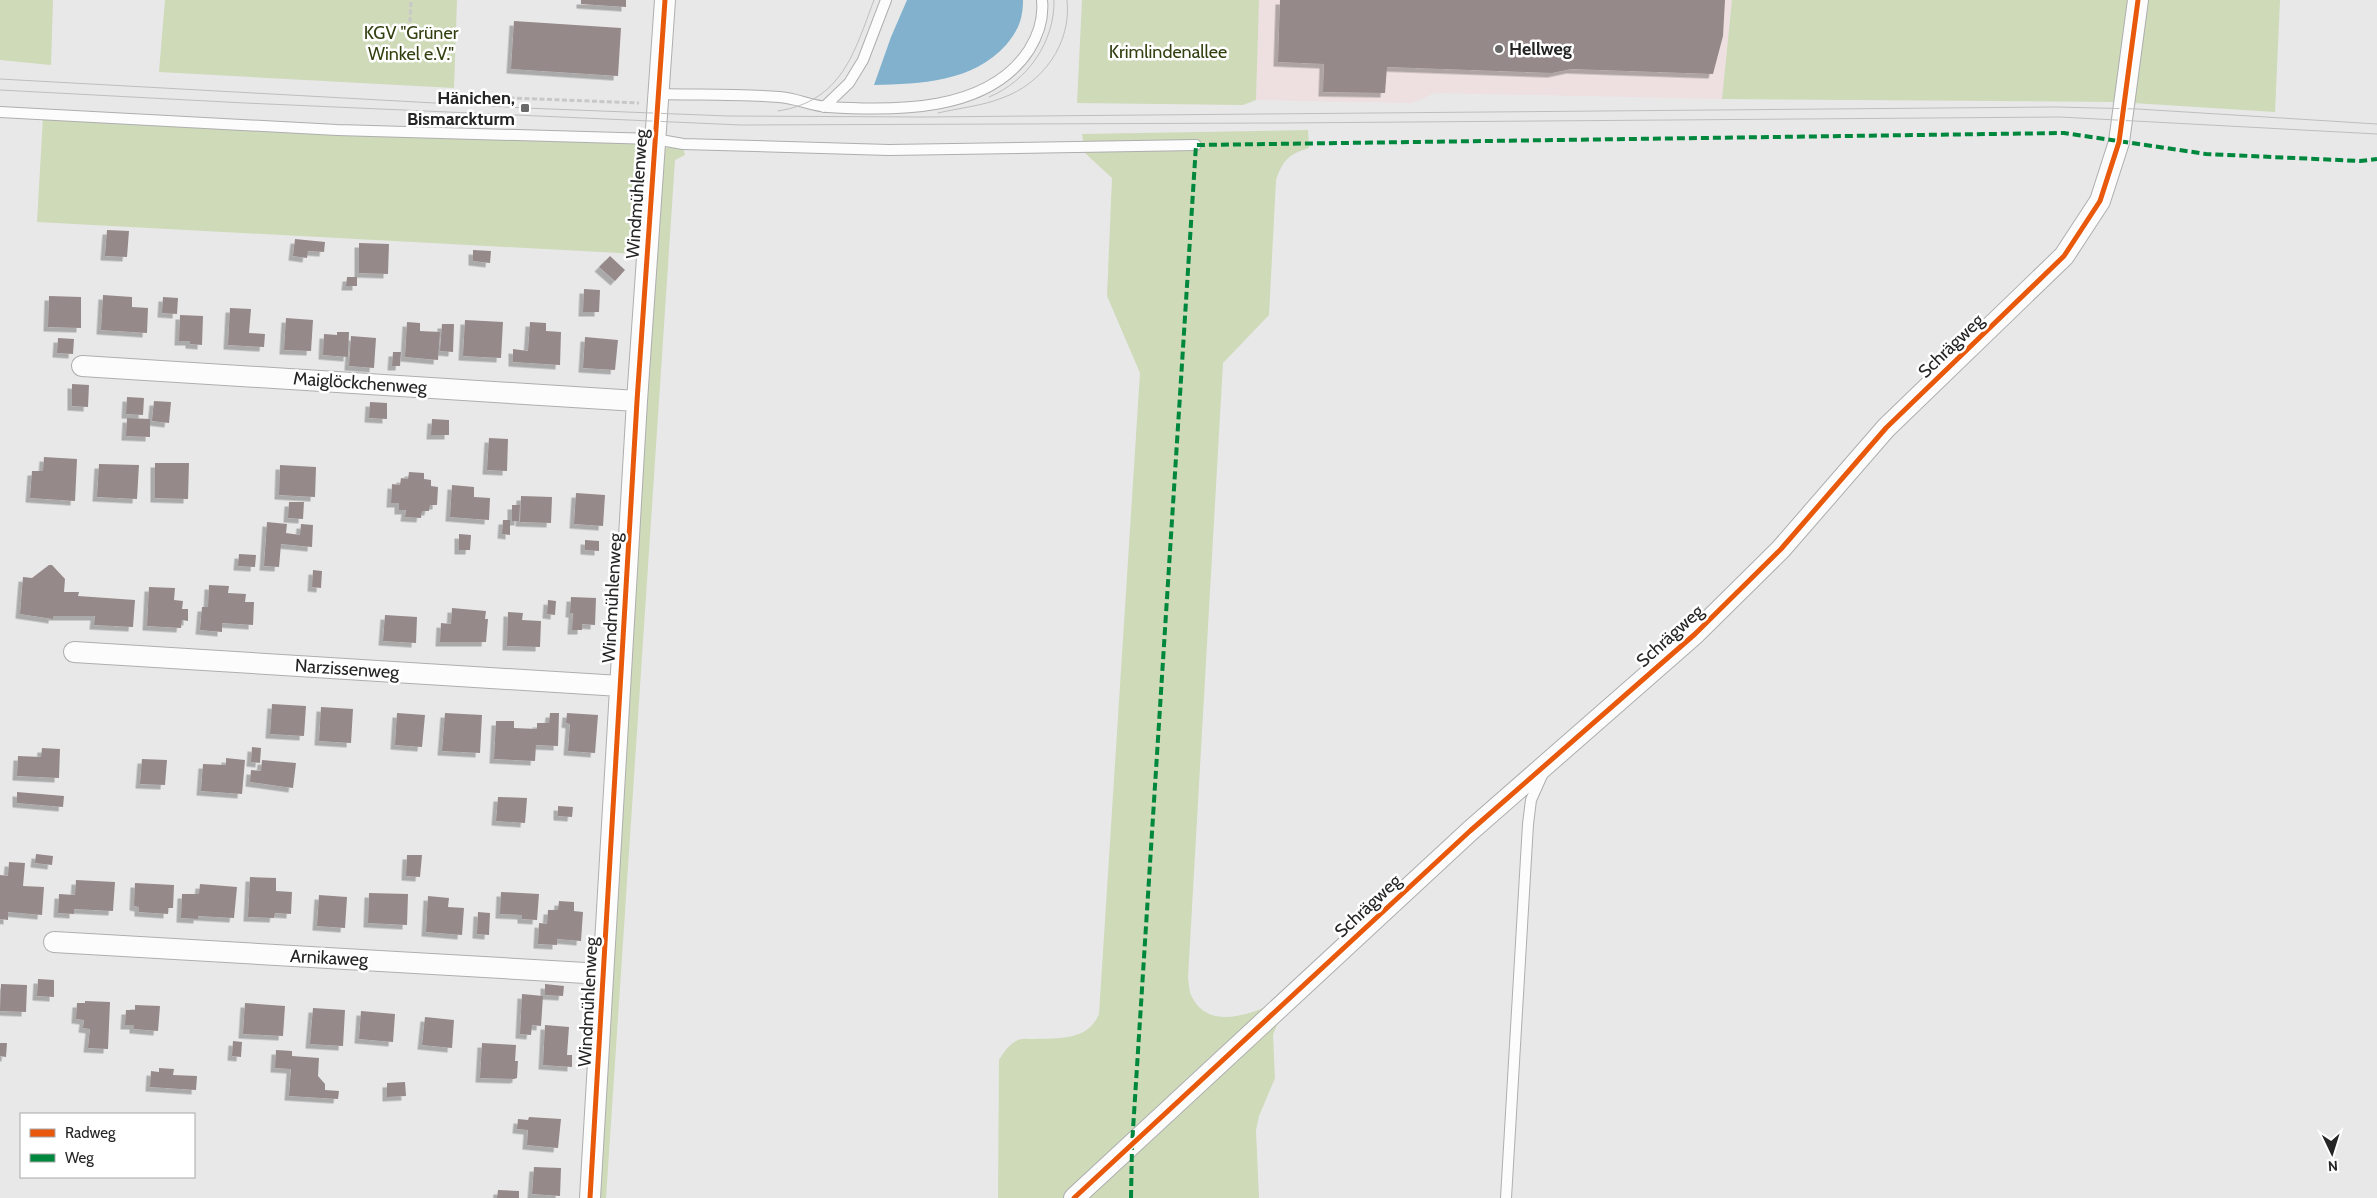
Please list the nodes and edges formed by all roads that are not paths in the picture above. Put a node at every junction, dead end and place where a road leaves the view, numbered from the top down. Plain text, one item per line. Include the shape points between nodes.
1 (665, 0) edge
2 (886, 0) edge
3 (1042, 0) edge
4 (2138, 0) edge
5 (658, 99) junction
6 (824, 106) junction
7 (0, 112) edge
8 (654, 139) junction
9 (1196, 145) dead end
10 (82, 366) dead end
11 (637, 401) junction
12 (74, 652) dead end
13 (620, 686) junction
14 (1547, 763) junction
15 (54, 942) dead end
16 (603, 974) junction
17 (590, 1198) edge
18 (1074, 1198) edge
19 (1506, 1198) edge

1 - 5 street, Windmühlenweg
2 - 6 lane via 862,60 849,83
3 - 6 lane via 1044,13 1037,38 1022,60 998,81 967,96 922,106
4 - 14 street, Schrägweg via 2119,142 2100,201 2064,256 1886,428 1782,549 1709,621
5 - 6 lane via 781,97
5 - 8 street, Windmühlenweg
7 - 8 lane via 337,130
8 - 9 lane via 683,144 889,150
8 - 11 street, Windmühlenweg
10 - 11 street, Maiglöckchenweg
11 - 13 street, Windmühlenweg
12 - 13 street, Narzissenweg
13 - 16 street, Windmühlenweg
14 - 18 street, Schrägweg
14 - 19 lane via 1532,800 1528,824
15 - 16 street, Arnikaweg
16 - 17 street, Windmühlenweg

